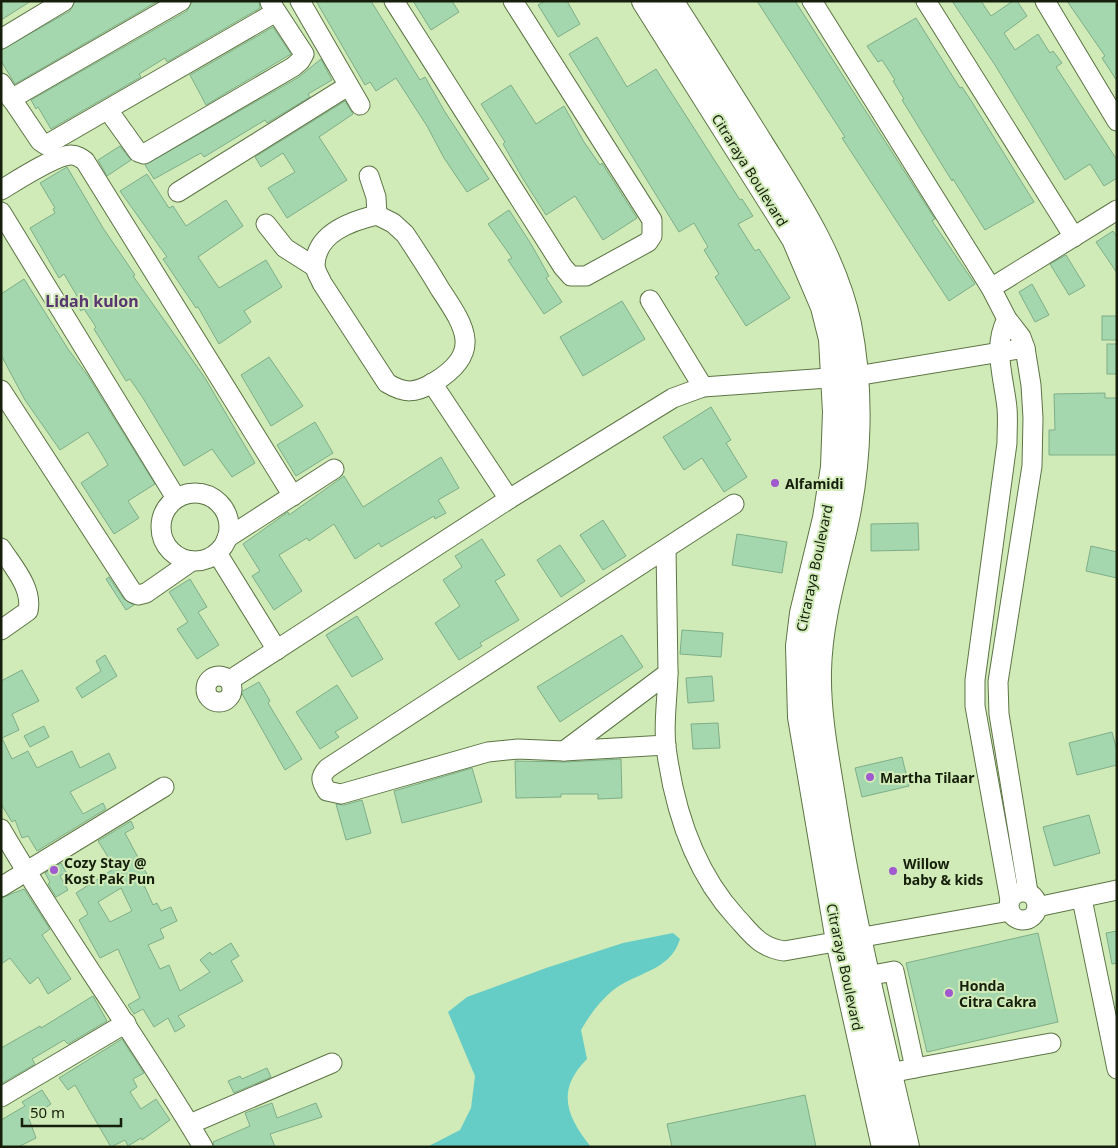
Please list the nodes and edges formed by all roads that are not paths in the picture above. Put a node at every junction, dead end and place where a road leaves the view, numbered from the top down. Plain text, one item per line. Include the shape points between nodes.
1 (64, 1) edge
2 (181, 1) edge
3 (300, 1) edge
4 (394, 1) edge
5 (513, 1) edge
6 (644, 1) edge
7 (671, 1) edge
8 (812, 1) edge
9 (926, 1) edge
10 (1045, 1) edge
11 (273, 6) edge
12 (1, 39) edge
13 (1, 83) edge
14 (348, 86) junction
15 (11, 99) junction
16 (360, 105) dead end
17 (108, 110) junction
18 (1117, 121) edge
19 (369, 176) dead end
20 (1, 190) edge
21 (178, 192) dead end
22 (1117, 210) edge
23 (1, 212) edge
24 (377, 215) junction
25 (266, 224) dead end
26 (1074, 237) junction
27 (315, 267) junction
28 (991, 288) junction
29 (650, 300) dead end
30 (1007, 319) junction
31 (1026, 348) junction
32 (999, 352) junction
33 (845, 377) junction
34 (432, 383) junction
35 (703, 387) junction
36 (1, 390) edge
37 (334, 469) dead end
38 (293, 496) junction
39 (176, 498) junction
40 (509, 499) junction
41 (734, 504) dead end
42 (222, 546) junction
43 (1, 548) edge
44 (666, 549) junction
45 (192, 561) junction
46 (1, 630) edge
47 (277, 650) junction
48 (668, 673) junction
49 (230, 680) dead end
50 (666, 745) junction
51 (564, 751) junction
52 (164, 787) dead end
53 (1, 828) edge
54 (27, 873) junction
55 (1, 887) edge
56 (1117, 890) edge
57 (1082, 899) junction
58 (1033, 900) junction
59 (1010, 906) junction
60 (848, 939) junction
61 (867, 976) junction
62 (126, 1023) junction
63 (1051, 1042) dead end
64 (332, 1063) dead end
65 (915, 1068) junction
66 (1117, 1069) edge
67 (890, 1073) junction
68 (1, 1098) edge
69 (190, 1124) junction
70 (203, 1147) edge
71 (884, 1147) edge
72 (907, 1147) edge

1 - 12 street
2 - 15 street
3 - 14 street
4 - 5 street via 563,267 571,276 586,276 648,242 652,236 652,220
6 - 33 main road, Citraraya Boulevard via 794,239 823,307
7 - 33 main road, Citraraya Boulevard via 801,207 821,245 848,322
8 - 28 street
9 - 26 street
10 - 18 street
11 - 17 street
11 - 17 street via 303,51 303,58 293,67 141,154
13 - 15 street
14 - 16 street
14 - 21 street
15 - 17 street via 46,145
19 - 24 street via 376,197
20 - 38 street via 64,157 78,156 85,161
22 - 26 street
23 - 39 street
24 - 27 street via 359,219 331,234 321,245
24 - 34 street via 405,234 464,330 463,355 454,368
25 - 27 street via 285,248
26 - 28 street
27 - 34 street via 322,284 387,383 401,391 416,390
28 - 30 street
29 - 35 street
30 - 31 street
30 - 32 street via 1001,330
31 - 32 street
31 - 58 street via 1031,385 1032,466 998,682 999,714
32 - 33 street
32 - 59 street via 1007,409 1007,443 975,680 975,706
33 - 35 street
33 - 60 main road, Citraraya Boulevard via 857,436 853,484 829,588 819,675
34 - 40 street
35 - 40 street via 673,398
36 - 45 street via 133,593 146,593
37 - 38 street
38 - 42 street
39 - 42 street via 189,493 204,494 216,500 225,511 229,524
39 - 45 street via 165,510 161,526 165,543 176,555
40 - 47 street
41 - 44 street
42 - 45 street via 205,560
42 - 47 street
43 - 46 street via 26,587 30,601 28,611
44 - 48 street
44 - 51 street via 328,768 321,781 328,791 341,794 488,752 518,749
47 - 49 street
48 - 50 street
48 - 51 street
50 - 51 street
50 - 60 street via 689,843 729,909 758,942 769,949 784,951
52 - 54 street
53 - 54 street
54 - 55 street
54 - 62 street
56 - 57 street
57 - 58 street
57 - 66 street
58 - 59 street via 1017,893
58 - 59 street via 1036,912 1028,920 1017,919
59 - 60 street
60 - 61 main road, Citraraya Boulevard
60 - 71 main road, Citraraya Boulevard
61 - 65 street via 894,971
61 - 67 main road, Citraraya Boulevard
62 - 68 street
62 - 69 street
63 - 65 street
64 - 69 street
65 - 67 street
67 - 72 main road, Citraraya Boulevard
69 - 70 street

